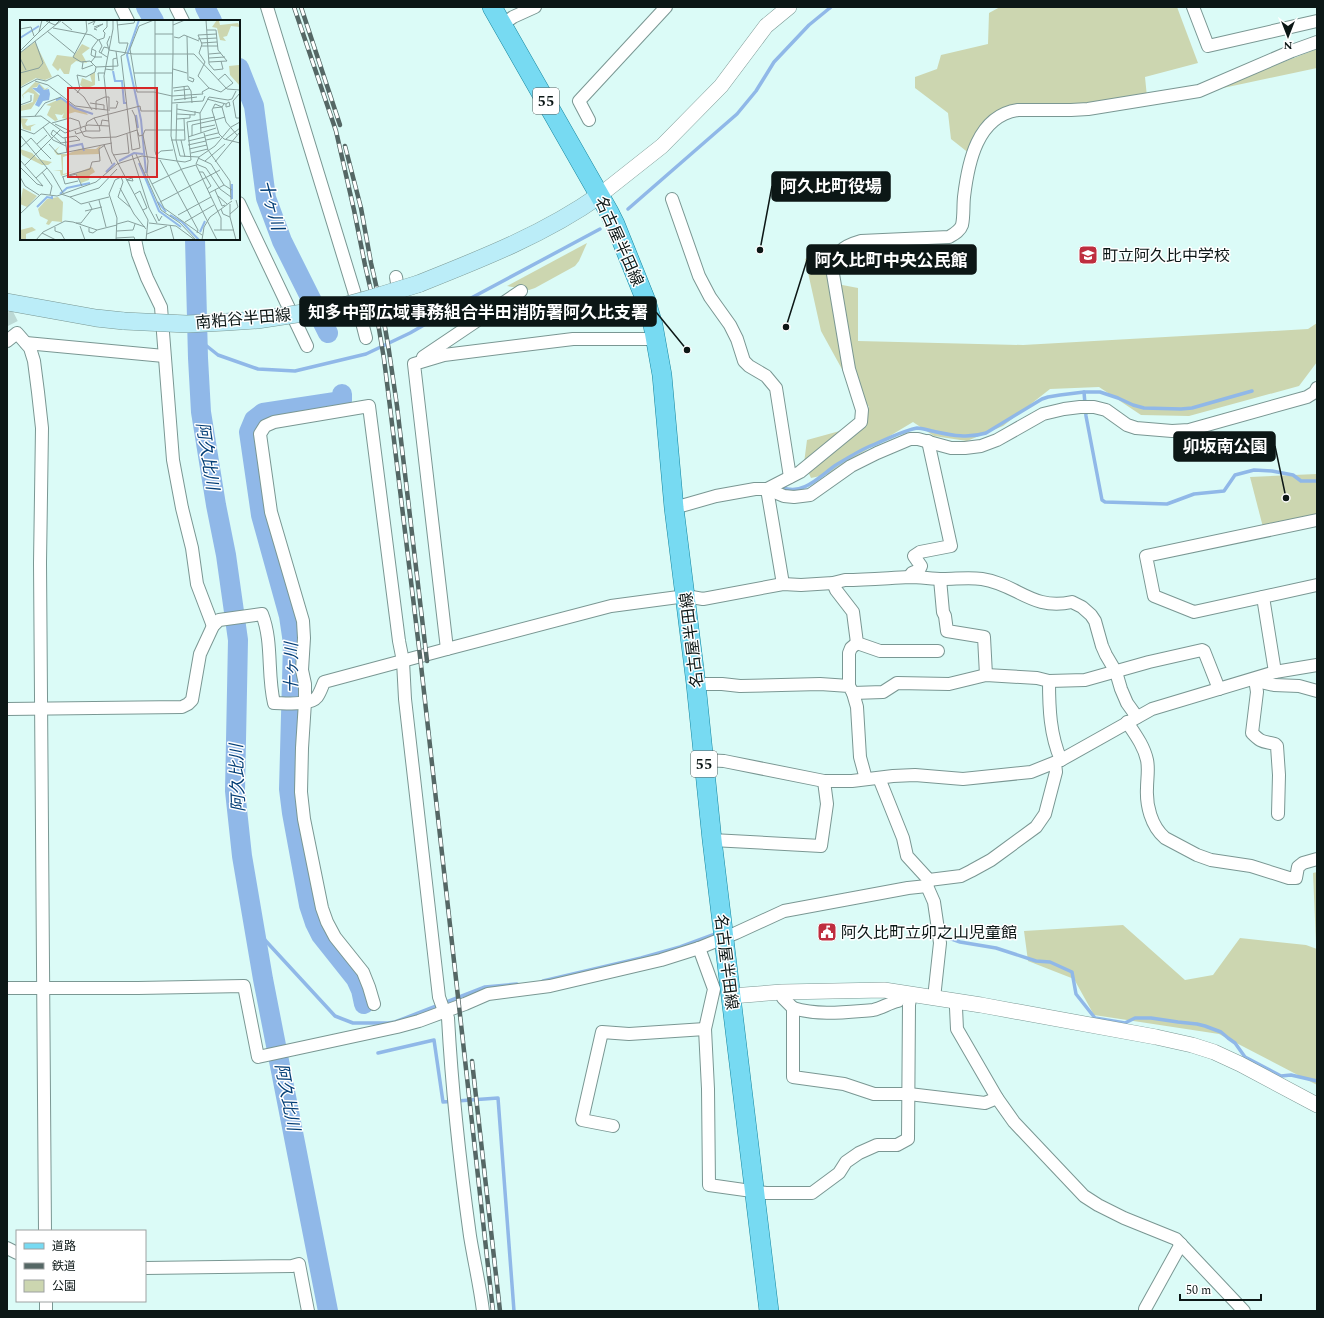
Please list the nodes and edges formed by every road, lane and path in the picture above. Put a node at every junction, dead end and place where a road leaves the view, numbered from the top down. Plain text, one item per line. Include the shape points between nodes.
1 (121, 7) edge
2 (176, 7) edge
3 (267, 7) edge
4 (492, 7) edge
5 (534, 7) edge
6 (666, 7) edge
7 (789, 7) edge
8 (1193, 7) edge
9 (128, 20) edge
10 (182, 20) edge
11 (1317, 21) edge
12 (502, 25) junction
13 (1317, 42) edge
14 (589, 120) dead end
15 (600, 195) junction
16 (672, 199) dead end
17 (240, 205) edge
18 (135, 240) edge
19 (396, 278) dead end
20 (521, 291) dead end
21 (7, 302) edge
22 (401, 305) dead end
23 (366, 338) dead end
24 (655, 339) junction
25 (7, 341) edge
26 (26, 343) junction
27 (307, 346) dead end
28 (164, 356) junction
29 (414, 364) junction
30 (1317, 388) edge
31 (928, 441) junction
32 (790, 477) junction
33 (767, 489) junction
34 (674, 508) junction
35 (1317, 520) edge
36 (909, 577) junction
37 (940, 579) junction
38 (834, 583) junction
39 (783, 584) junction
40 (1317, 585) edge
41 (686, 596) junction
42 (1263, 597) junction
43 (216, 623) junction
44 (857, 643) junction
45 (447, 648) junction
46 (938, 650) dead end
47 (403, 661) junction
48 (1317, 665) edge
49 (1116, 672) junction
50 (1275, 672) junction
51 (986, 675) junction
52 (1255, 680) junction
53 (1049, 681) junction
54 (696, 684) junction
55 (1219, 689) junction
56 (851, 690) junction
57 (1317, 691) edge
58 (302, 703) junction
59 (41, 708) junction
60 (7, 709) edge
61 (1132, 720) junction
62 (704, 760) junction
63 (1058, 762) junction
64 (878, 778) junction
65 (824, 780) junction
66 (866, 780) junction
67 (1278, 814) dead end
68 (712, 840) junction
69 (1317, 859) edge
70 (928, 883) junction
71 (724, 938) junction
72 (699, 948) junction
73 (7, 988) edge
74 (44, 988) junction
75 (782, 992) junction
76 (907, 993) junction
77 (731, 996) junction
78 (934, 998) junction
79 (957, 1002) junction
80 (374, 1004) dead end
81 (793, 1008) junction
82 (444, 1011) junction
83 (705, 1029) junction
84 (909, 1094) junction
85 (997, 1098) junction
86 (1317, 1105) edge
87 (613, 1126) dead end
88 (756, 1192) junction
89 (45, 1230) edge
90 (1181, 1244) junction
91 (7, 1248) edge
92 (16, 1252) edge
93 (146, 1268) edge
94 (308, 1311) edge
95 (483, 1311) edge
96 (769, 1311) edge
97 (1145, 1311) edge
98 (1244, 1311) edge

1 - 9 street
2 - 10 street
3 - 23 street via 352,283
4 - 12 main road, 名古屋半田線 / 55
5 - 12 street
6 - 14 street via 580,101
7 - 15 street via 766,26 721,86 662,146
8 - 11 street via 1208,46
12 - 15 main road, 名古屋半田線 / 55
13 - 32 street via 1199,91 1088,109 1011,111 993,122 979,138 973,151 964,196 962,225 957,232 949,237 861,241 848,244 840,251 833,274 849,369 862,410 861,422 800,472
15 - 21 main road, 南粕谷半田線, bridge via 546,228 501,250 418,284 336,308 257,320 188,324 96,318
15 - 24 main road, 名古屋半田線 / 55 via 646,301
16 - 32 street via 699,276 734,332 744,361 766,376 776,388
17 - 27 street
18 - 28 street via 147,278 162,307
19 - 22 street
20 - 29 street
24 - 29 street via 573,339 444,355
24 - 34 main road, 名古屋半田線 / 55 via 662,375
25 - 26 street via 17,332
26 - 28 street
26 - 59 street via 34,361 42,428
28 - 43 street via 173,460 182,508 198,584
29 - 45 street
30 - 31 street via 1307,397 1189,430 1136,428 1106,410 1080,407 1043,414 998,440 981,446 951,448
31 - 33 street via 910,438 877,453 851,466 810,495 789,497
31 - 36 street via 951,546 920,552 914,556 921,566
32 - 33 street
33 - 34 street via 716,496
33 - 39 street
34 - 41 main road, 名古屋半田線 / 55
35 - 42 street via 1146,556 1154,596 1194,612
36 - 37 street
36 - 38 street via 845,580
37 - 49 street via 985,580 1005,585 1038,601 1051,604 1072,602 1082,607 1095,621 1102,646
37 - 51 street via 947,631 984,637
38 - 39 street
38 - 44 street via 836,590 853,612
39 - 41 street via 703,598
40 - 42 street
41 - 45 street via 611,606
41 - 54 main road, 名古屋半田線 / 55
42 - 50 street
43 - 58 street via 262,614 266,624 274,703
43 - 59 street via 200,654 192,700 182,707
44 - 46 street via 880,651
44 - 56 street via 849,652
45 - 47 street
47 - 58 street via 324,682 317,697
47 - 58 street via 369,406 274,422 265,426 260,434 271,512 303,621 302,670 305,684
47 - 82 street via 439,997
48 - 50 street
49 - 53 street via 1085,680
49 - 55 street via 1202,650
49 - 61 street
50 - 52 street
51 - 53 street
51 - 56 street via 949,684 897,683 883,692
52 - 55 street via 1245,680
52 - 57 street
52 - 67 street via 1252,732 1264,742 1277,746
53 - 63 street via 1049,710
54 - 56 street via 820,684
54 - 62 main road, 名古屋半田線 / 55
55 - 61 street via 1152,709
56 - 66 street via 857,706 860,757
58 - 80 street via 301,792 322,908 335,937 363,972
59 - 60 street
59 - 74 street
61 - 63 street
61 - 69 street via 1148,761 1148,808 1160,834 1165,838 1212,860 1251,866 1289,878 1296,878 1298,867 1303,863
62 - 65 street via 724,761
62 - 68 main road, 名古屋半田線 / 55
63 - 64 street via 1031,772 977,778
63 - 70 street via 1045,814 1036,828 972,871
64 - 66 street
64 - 70 street via 903,838 907,856
65 - 66 street
65 - 68 street via 827,804 821,846
68 - 71 main road, 名古屋半田線 / 55
70 - 71 street via 784,911
70 - 78 street via 934,902 940,943
71 - 72 street
71 - 77 main road, 名古屋半田線 / 55
72 - 82 street via 661,960 550,986 488,994
72 - 83 street via 714,989
73 - 74 street
74 - 82 street via 244,986 258,1057 397,1027
74 - 89 street
75 - 76 street via 884,990
75 - 77 street
75 - 81 street via 783,998
76 - 78 street
76 - 81 street via 898,1001 873,1010 826,1013
76 - 84 street
77 - 88 main road, 名古屋半田線 / 55
78 - 79 street
79 - 85 street via 957,1029
79 - 86 street via 1192,1044 1240,1064
81 - 84 street via 793,1076 844,1084 874,1094
82 - 95 street via 448,1018 454,1105
83 - 87 street via 628,1034 602,1032 582,1120
83 - 88 street via 709,1185
84 - 85 street via 985,1103
84 - 88 street via 908,1139 897,1145 877,1145 860,1152 812,1193
85 - 90 street via 1014,1122 1084,1196 1124,1218 1176,1239
88 - 96 main road, 名古屋半田線 / 55
90 - 97 street
90 - 98 street
91 - 92 street
93 - 94 street via 299,1264

